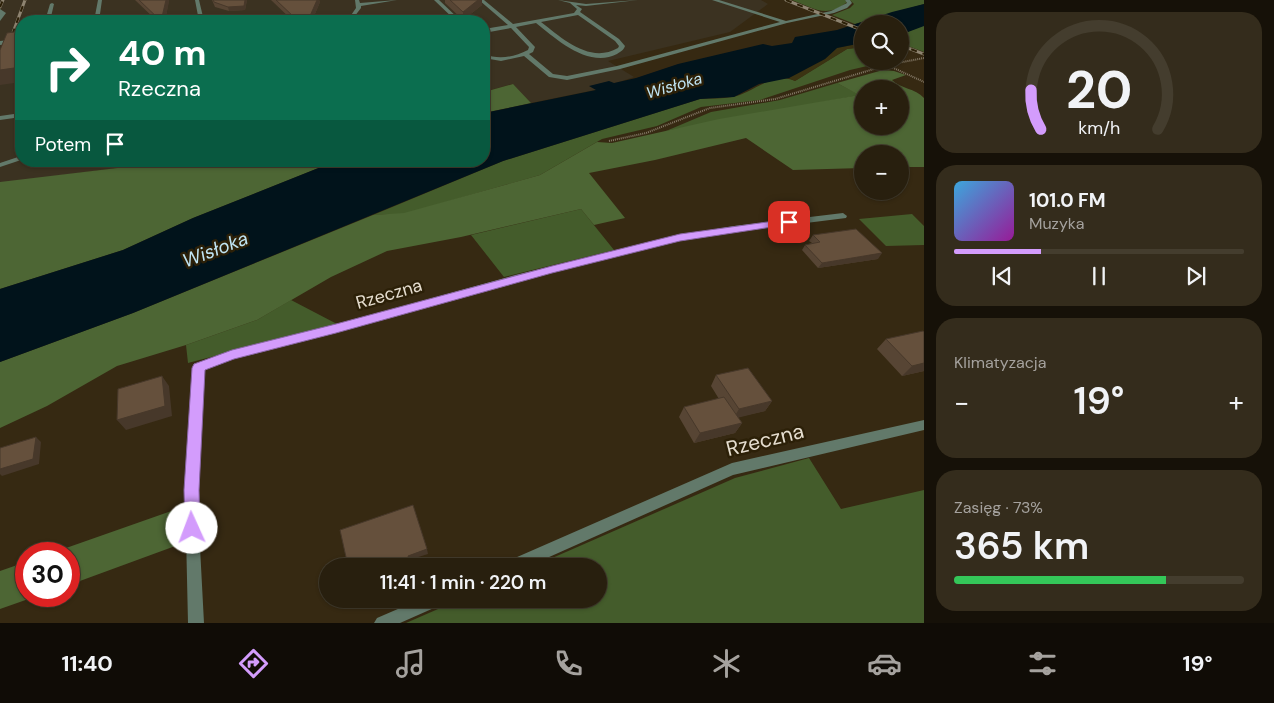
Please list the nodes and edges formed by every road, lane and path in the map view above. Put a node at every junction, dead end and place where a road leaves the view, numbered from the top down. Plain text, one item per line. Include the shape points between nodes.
1 (100, 0) edge
2 (197, 0) edge
3 (395, 0) edge
4 (436, 0) edge
5 (481, 0) edge
6 (560, 0) edge
7 (636, 0) edge
8 (714, 0) edge
9 (847, 0) edge
10 (358, 2) edge
11 (52, 4) dead end
12 (572, 4) junction
13 (0, 10) edge
14 (578, 13) junction
15 (49, 15) edge
16 (97, 15) edge
17 (201, 15) edge
18 (355, 15) edge
19 (452, 15) edge
20 (0, 19) edge
21 (538, 22) junction
22 (786, 22) junction
23 (513, 27) junction
24 (490, 30) edge
25 (15, 42) edge
26 (0, 44) edge
27 (525, 54) junction
28 (490, 58) edge
29 (924, 58) edge
30 (498, 59) junction
31 (490, 61) edge
32 (909, 61) edge
33 (871, 70) edge
34 (898, 70) edge
35 (924, 82) edge
36 (15, 116) edge
37 (0, 118) edge
38 (609, 141) dead end
39 (15, 160) edge
40 (0, 165) edge
41 (843, 216) dead end
42 (924, 425) edge
43 (531, 558) edge
44 (417, 608) edge
45 (196, 623) edge
46 (382, 623) edge

1 - 16 street
2 - 17 street
3 - 10 street
4 - 19 street
5 - 23 street
6 - 12 street
7 - 12 street
8 - 22 street
9 - 22 street via 850,4 841,9
10 - 18 street
11 - 15 street
12 - 14 street via 580,9
13 - 20 street via 3,13
14 - 21 street
14 - 21 street via 617,40 621,49 607,55 582,53
21 - 23 street
22 - 27 street via 618,68 567,78 551,76
23 - 24 street
23 - 27 street via 531,44 531,51
25 - 26 street
27 - 30 street
28 - 30 street
29 - 32 path
30 - 31 street
33 - 38 path via 775,99 710,108 646,133
34 - 35 path
36 - 37 street
39 - 40 street
41 - 45 street, Rzeczna via 734,228 680,238 515,278 336,329 232,354 198,368 191,490
42 - 43 street, Rzeczna via 732,468
44 - 46 street

